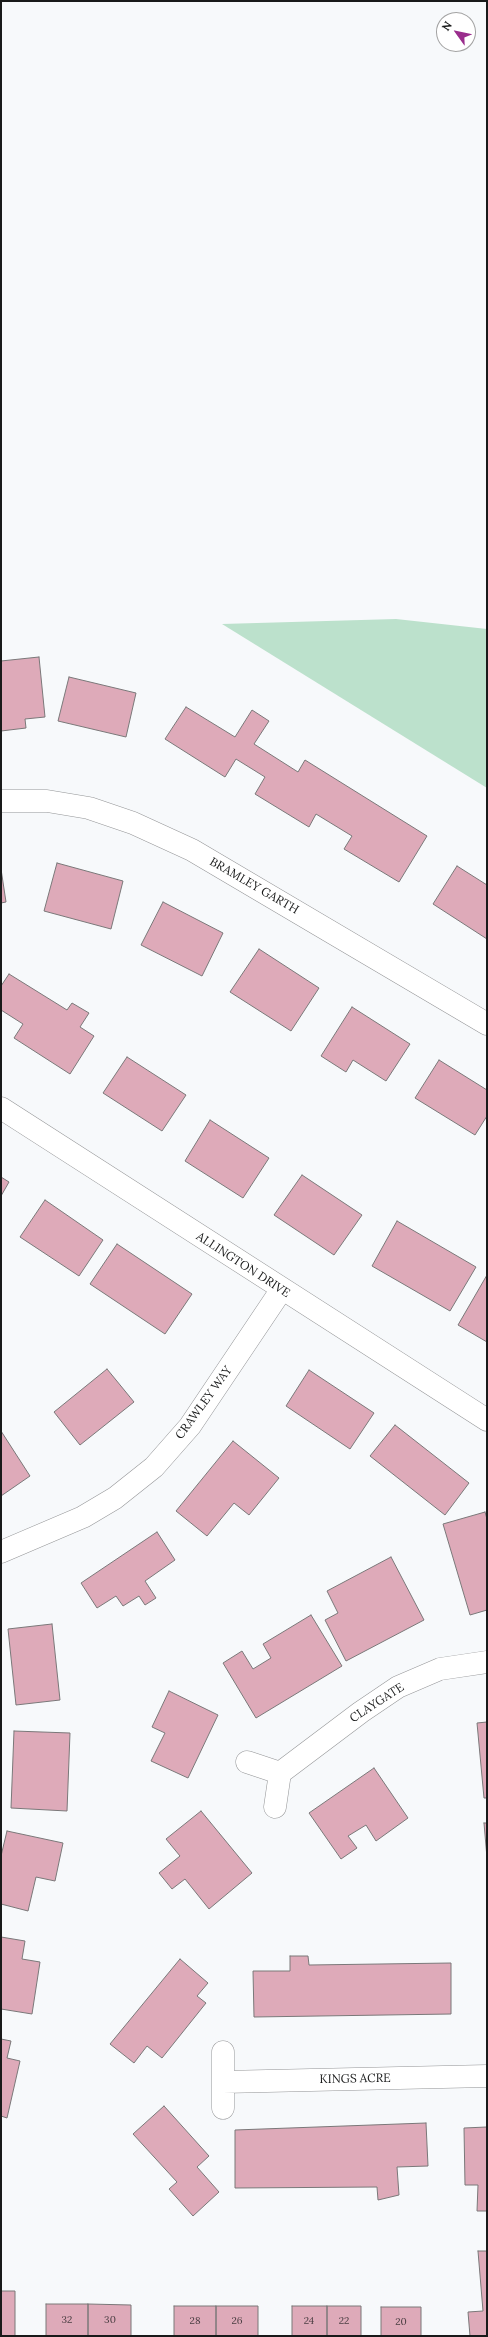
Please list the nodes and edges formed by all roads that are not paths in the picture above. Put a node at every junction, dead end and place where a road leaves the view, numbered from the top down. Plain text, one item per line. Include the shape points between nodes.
1 (1, 801) edge
2 (487, 1024) edge
3 (1, 1108) edge
4 (282, 1289) junction
5 (487, 1420) edge
6 (1, 1552) edge
7 (487, 1662) edge
8 (247, 1762) dead end
9 (280, 1773) junction
10 (275, 1807) dead end
11 (223, 2052) dead end
12 (487, 2076) edge
13 (223, 2082) junction
14 (224, 2108) dead end

1 - 2 street, BRAMLEY GARTH via 46,801 89,808 133,823 192,850
3 - 4 street, ALLINGTON DRIVE
4 - 5 street, ALLINGTON DRIVE
4 - 6 street, CRAWLEY WAY via 190,1426 154,1466 115,1498 83,1517
7 - 9 street, CLAYGATE via 440,1670 398,1687
8 - 9 street
9 - 10 street
11 - 13 street
12 - 13 street, KINGS ACRE
13 - 14 street

